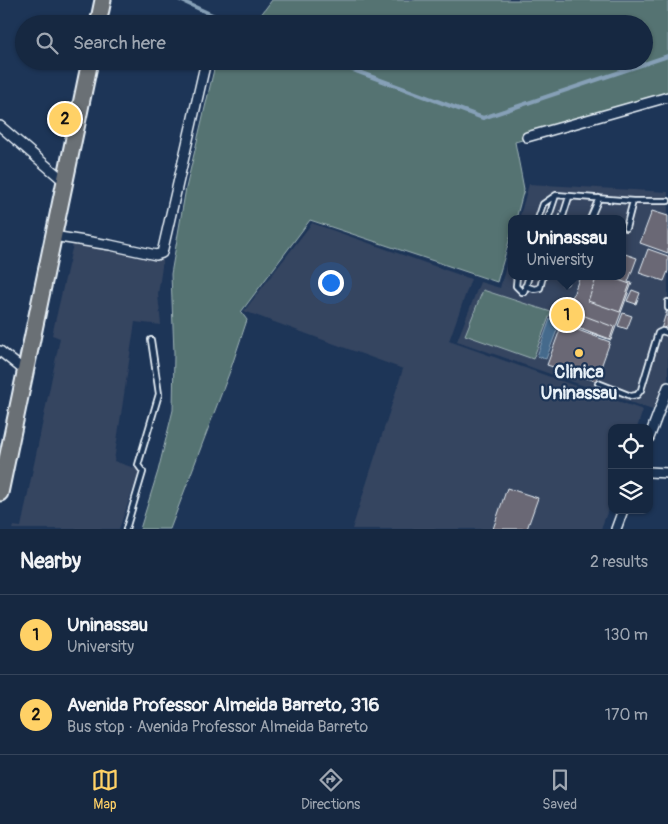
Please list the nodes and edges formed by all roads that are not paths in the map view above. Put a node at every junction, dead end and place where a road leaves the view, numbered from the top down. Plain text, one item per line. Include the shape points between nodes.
1 (103, 0) edge
2 (100, 15) edge
3 (88, 70) edge
4 (204, 70) edge
5 (668, 97) edge
6 (0, 126) edge
7 (527, 138) dead end
8 (64, 181) junction
9 (556, 195) junction
10 (569, 198) junction
11 (599, 198) junction
12 (634, 201) junction
13 (668, 201) edge
14 (539, 215) edge
15 (549, 215) edge
16 (563, 215) edge
17 (592, 215) edge
18 (626, 228) dead end
19 (53, 236) junction
20 (517, 280) edge
21 (527, 280) edge
22 (542, 280) edge
23 (525, 286) junction
24 (668, 302) edge
25 (668, 308) edge
26 (668, 333) edge
27 (151, 340) dead end
28 (0, 351) edge
29 (25, 371) junction
30 (598, 383) dead end
31 (668, 387) edge
32 (653, 427) edge
33 (3, 461) edge
34 (653, 472) edge
35 (668, 473) edge
36 (0, 493) edge
37 (622, 514) edge
38 (126, 529) edge
39 (616, 529) edge

1 - 2 main road
3 - 8 main road
4 - 19 street via 162,253 156,255
5 - 7 street
6 - 8 street
8 - 19 main road
9 - 10 lane
9 - 14 lane via 543,204
9 - 15 lane
10 - 11 lane
10 - 16 lane
11 - 12 lane
11 - 17 lane
12 - 13 lane
12 - 18 lane
19 - 29 main road
20 - 23 lane via 516,286 522,292
21 - 23 lane
22 - 23 lane via 540,288
24 - 25 lane
26 - 30 lane via 658,333 637,395 631,396
27 - 38 lane via 159,394 138,465 143,472
28 - 29 street
29 - 33 main road
31 - 32 street
33 - 36 main road
34 - 35 street
37 - 39 street

